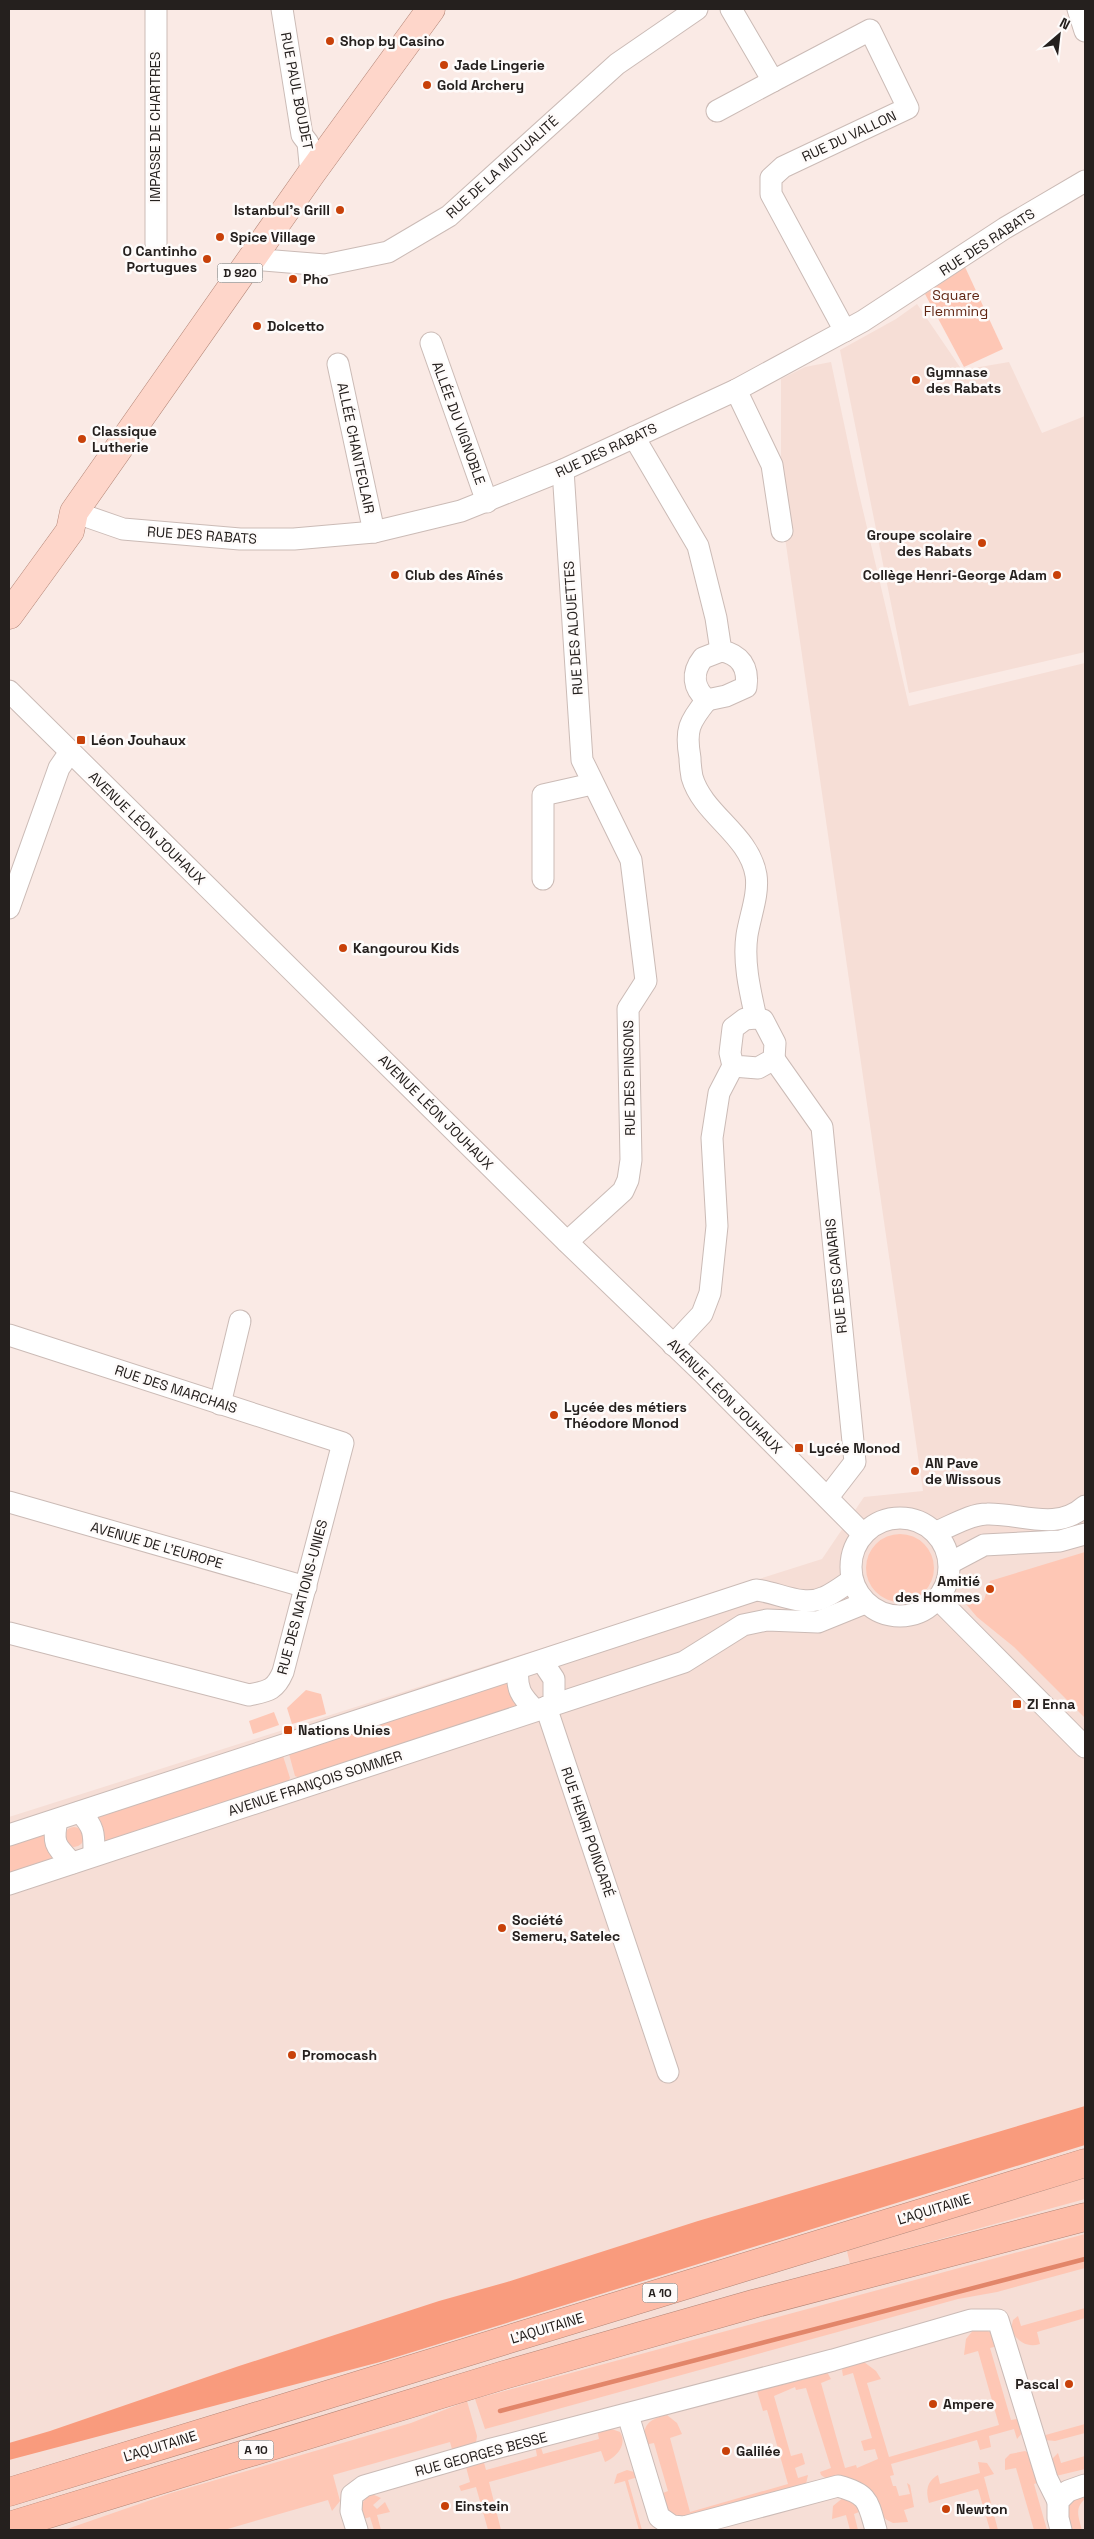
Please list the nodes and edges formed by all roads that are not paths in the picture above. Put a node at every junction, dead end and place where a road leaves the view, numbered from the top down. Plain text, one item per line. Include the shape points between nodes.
1 (156, 9) edge
2 (282, 9) edge
3 (431, 9) edge
4 (697, 9) edge
5 (731, 9) edge
6 (1078, 9) edge
7 (1085, 31) edge
8 (772, 81) junction
9 (717, 111) dead end
10 (310, 174) junction
11 (1085, 181) edge
12 (156, 244) dead end
13 (250, 259) junction
14 (845, 331) junction
15 (431, 343) dead end
16 (338, 364) dead end
17 (736, 390) junction
18 (634, 436) junction
19 (563, 470) junction
20 (487, 502) junction
21 (74, 512) junction
22 (782, 531) dead end
23 (374, 532) junction
24 (9, 582) edge
25 (9, 615) edge
26 (721, 651) junction
27 (9, 691) edge
28 (707, 700) junction
29 (70, 752) junction
30 (592, 784) junction
31 (543, 879) dead end
32 (9, 908) edge
33 (756, 1018) junction
34 (774, 1059) junction
35 (733, 1066) junction
36 (567, 1242) junction
37 (240, 1321) dead end
38 (9, 1335) edge
39 (673, 1345) junction
40 (220, 1404) junction
41 (344, 1443) joint
42 (828, 1497) junction
43 (9, 1502) edge
44 (1085, 1506) edge
45 (936, 1532) junction
46 (863, 1534) junction
47 (1085, 1534) edge
48 (950, 1563) junction
49 (852, 1580) junction
50 (306, 1587) junction
51 (938, 1599) junction
52 (865, 1603) junction
53 (9, 1633) edge
54 (542, 1661) junction
55 (518, 1669) junction
56 (545, 1706) junction
57 (1085, 1747) edge
58 (80, 1812) junction
59 (57, 1820) junction
60 (9, 1836) edge
61 (94, 1856) junction
62 (72, 1863) junction
63 (9, 1884) edge
64 (668, 2072) dead end
65 (1085, 2163) edge
66 (1085, 2217) edge
67 (628, 2415) junction
68 (1085, 2485) edge
69 (9, 2492) edge
70 (1058, 2501) junction
71 (354, 2520) edge
72 (9, 2526) edge
73 (876, 2530) edge
74 (1061, 2530) edge

1 - 12 street, IMPASSE DE CHARTRES
2 - 10 street, RUE PAUL BOUDET via 302,135 308,143
3 - 10 main road, D 920
4 - 13 street, RUE DE LA MUTUALITÉ via 617,64 448,216 388,252 324,266
5 - 8 street
6 - 7 street
8 - 9 street, RUE DU VALLON
8 - 14 street, RUE DU VALLON via 870,30 908,108 783,167 771,178 771,194
10 - 13 main road, D 920
11 - 14 street, RUE DES RABATS via 1005,228 903,297
13 - 21 main road, D 920
14 - 17 street, RUE DES RABATS
15 - 20 street, ALLÉE DU VIGNOBLE
16 - 23 street, ALLÉE CHANTECLAIR
17 - 18 street, RUE DES RABATS
17 - 22 street via 772,465
18 - 19 street, RUE DES RABATS
18 - 26 street via 698,546
19 - 20 street, RUE DES RABATS
19 - 30 street, RUE DES ALOUETTES via 582,760
20 - 23 street, RUE DES RABATS
21 - 23 street, RUE DES RABATS via 123,529 240,539 294,539
21 - 24 main road, D 920 via 56,521
21 - 25 main road, D 920 via 70,531
26 - 28 street via 703,658 695,674 700,694
26 - 28 street via 737,656 744,663 748,677 746,686 726,696
27 - 29 street, AVENUE LÉON JOUHAUX
28 - 33 street via 691,719 687,739 693,779 709,806 747,849 756,875 746,937 748,979
29 - 32 street via 59,768
29 - 36 street, AVENUE LÉON JOUHAUX
30 - 31 street via 543,794
30 - 36 street, RUE DES PINSONS via 631,860 646,981 628,1009 631,1160 628,1180 622,1191
33 - 34 street via 763,1020 775,1043
33 - 35 street via 744,1019 732,1028 730,1053
34 - 35 street via 758,1068
34 - 42 street, RUE DES CANARIS via 822,1127 855,1462
35 - 39 street via 719,1094 712,1138 717,1226 710,1293 702,1314
36 - 39 street, AVENUE LÉON JOUHAUX
37 - 40 street
38 - 40 street, RUE DES MARCHAIS
39 - 42 street, AVENUE LÉON JOUHAUX
40 - 41 street, RUE DES MARCHAIS
41 - 50 street, RUE DES NATIONS-UNIES
42 - 46 street, AVENUE LÉON JOUHAUX
43 - 50 street, AVENUE DE L'EUROPE
44 - 45 street via 1054,1521 987,1514
45 - 46 street via 921,1522 890,1518
45 - 48 street via 946,1546
46 - 49 street via 854,1548 850,1564
47 - 48 street via 1060,1541 984,1545
48 - 51 street via 949,1576
49 - 52 street
49 - 54 street via 824,1598 809,1601 756,1590
50 - 53 street, RUE DES NATIONS-UNIES via 278,1683 269,1690 249,1695
51 - 52 street via 926,1610 903,1616 879,1612
51 - 57 street
52 - 56 street, AVENUE FRANÇOIS SOMMER via 818,1622 767,1620 743,1625 684,1662
54 - 55 street
54 - 56 street via 554,1679
55 - 56 street via 520,1694
55 - 58 street
56 - 61 street, AVENUE FRANÇOIS SOMMER
56 - 64 street, RUE HENRI POINCARÉ
58 - 59 street
58 - 61 street via 91,1824
59 - 60 street
59 - 62 street via 53,1837 55,1845
61 - 62 street
62 - 63 street
65 - 69 highway, L'AQUITAINE / A 10
66 - 72 highway, A 10 via 753,2304 523,2369
67 - 70 street, RUE GEORGES BESSE via 971,2320 998,2320 1047,2479
67 - 71 street, RUE GEORGES BESSE via 488,2450 364,2486 352,2495
67 - 73 street via 659,2516 672,2526 684,2527 715,2520 838,2486 856,2490 866,2498
68 - 70 street via 1068,2491
70 - 74 street

